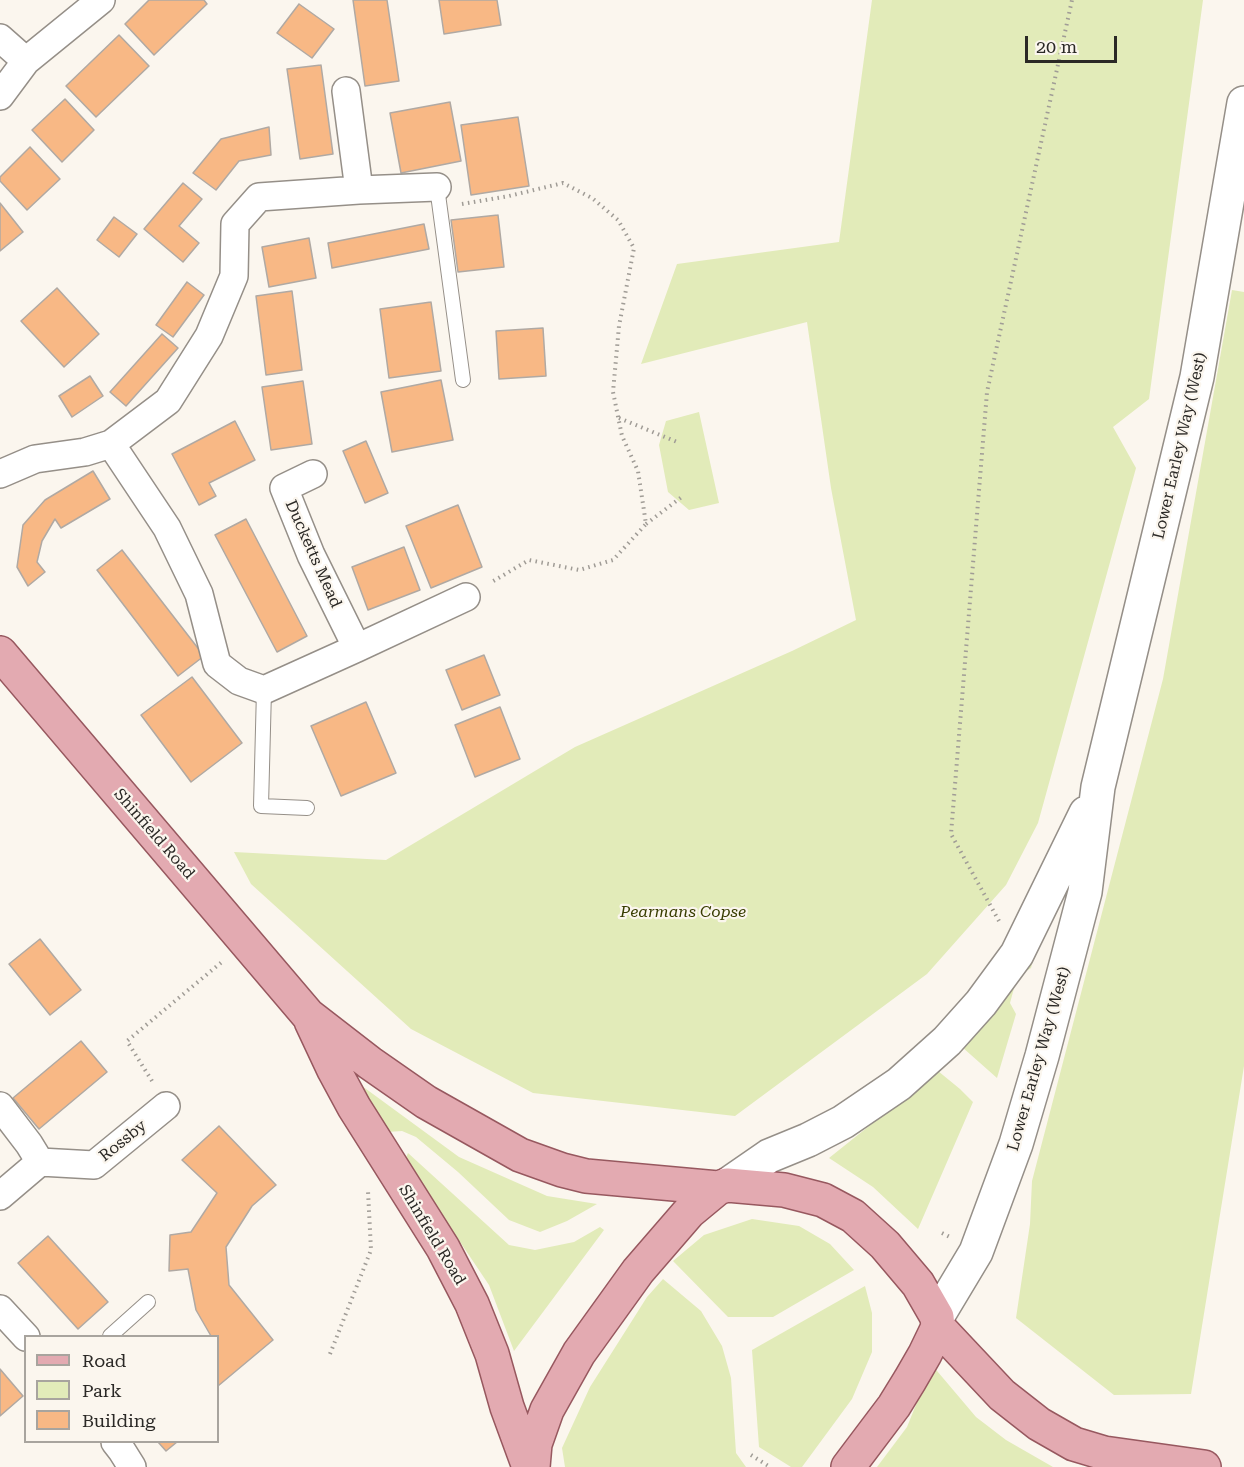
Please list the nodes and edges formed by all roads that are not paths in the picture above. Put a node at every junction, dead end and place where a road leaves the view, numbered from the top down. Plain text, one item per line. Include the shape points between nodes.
1 (100, 0) edge
2 (0, 38) edge
3 (26, 61) junction
4 (346, 91) dead end
5 (0, 96) edge
6 (1244, 103) edge
7 (437, 187) joint
8 (359, 190) junction
9 (463, 380) dead end
10 (111, 444) junction
11 (0, 474) edge
12 (313, 474) dead end
13 (466, 597) road end
14 (357, 648) junction
15 (0, 653) edge
16 (264, 690) junction
17 (1098, 787) junction
18 (307, 808) dead end
19 (308, 1015) junction
20 (0, 1106) edge
21 (166, 1106) road end
22 (40, 1162) junction
23 (722, 1186) junction
24 (0, 1196) edge
25 (147, 1302) dead end
26 (0, 1309) edge
27 (937, 1322) junction
28 (24, 1335) edge
29 (111, 1335) edge
30 (116, 1443) edge
31 (132, 1467) edge
32 (529, 1467) edge
33 (534, 1467) edge
34 (848, 1467) edge
35 (1204, 1467) edge

1 - 3 street
2 - 3 street
3 - 5 street
4 - 8 street
6 - 17 main road, Lower Earley Way (West) via 1197,377
7 - 8 street
7 - 9 lane
8 - 10 street via 259,197 235,224 234,276 209,336 168,401
10 - 11 street via 86,452 35,459
10 - 16 street via 172,537 199,594 217,664 238,681
12 - 14 street, Ducketts Mead via 284,488 311,555
13 - 14 street
14 - 16 street
15 - 19 main road, Shinfield Road
16 - 18 lane via 261,806
17 - 23 main road, Lower Earley Way (West) via 1017,954 947,1041 899,1084 843,1122 769,1156
17 - 27 main road, Lower Earley Way (West) via 1084,892 1016,1144 976,1252
19 - 23 main road, Shinfield Road via 426,1102 520,1155 585,1176
19 - 32 main road, Shinfield Road via 354,1107 444,1248 472,1304
20 - 22 street
21 - 22 street, Rossby via 94,1165
22 - 24 street
23 - 27 main road, Shinfield Road via 784,1190 823,1200 854,1216 918,1284
23 - 33 main road via 689,1212 652,1254 579,1353 547,1410 536,1444
25 - 29 lane
26 - 28 street
27 - 34 main road via 925,1354 894,1406
27 - 35 main road, Shinfield Road via 1002,1395 1039,1424 1074,1444 1104,1453
30 - 31 street

